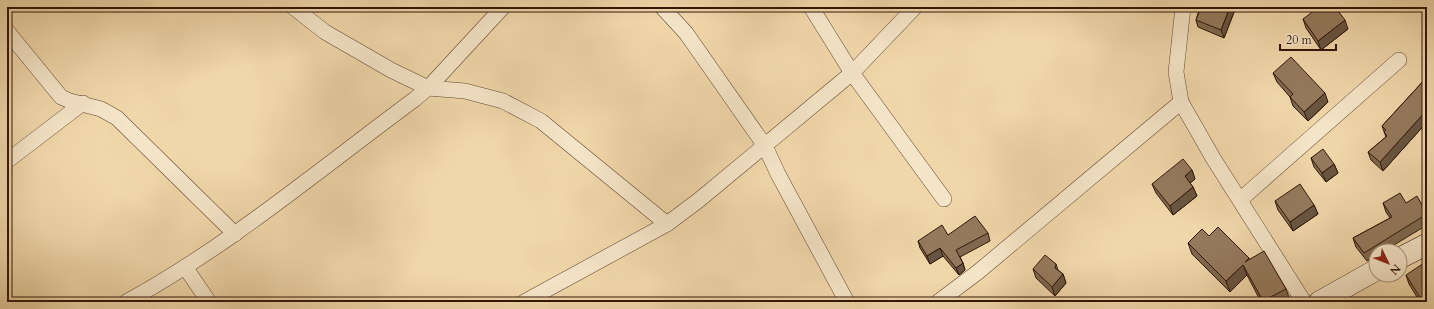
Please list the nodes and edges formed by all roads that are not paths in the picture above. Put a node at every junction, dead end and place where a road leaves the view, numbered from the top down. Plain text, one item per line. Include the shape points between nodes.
1 (293, 7) edge
2 (503, 7) edge
3 (662, 7) edge
4 (811, 7) edge
5 (915, 7) edge
6 (1183, 7) edge
7 (7, 31) edge
8 (1399, 60) dead end
9 (852, 73) junction
10 (428, 88) junction
11 (1181, 102) junction
12 (83, 103) junction
13 (765, 146) junction
14 (7, 161) edge
15 (944, 199) dead end
16 (1240, 200) junction
17 (667, 224) junction
18 (235, 234) junction
19 (1427, 244) edge
20 (1408, 254) edge
21 (185, 267) junction
22 (1368, 274) edge
23 (126, 302) edge
24 (209, 302) edge
25 (524, 302) edge
26 (847, 302) edge
27 (938, 302) edge
28 (1304, 302) edge
29 (1319, 302) edge

1 - 10 street via 325,32
2 - 10 street
3 - 13 street via 686,33
4 - 9 street
5 - 9 street
6 - 11 street via 1176,72
7 - 12 street via 61,97
8 - 16 street
9 - 13 street
9 - 15 street
10 - 17 street via 465,91 503,101 541,121
10 - 18 street
11 - 16 street
11 - 27 street via 984,267
12 - 14 street
12 - 18 street via 117,118
13 - 17 street
13 - 26 street
16 - 28 street
17 - 25 street
18 - 21 street
19 - 20 street
21 - 23 street
21 - 24 street
22 - 29 street

